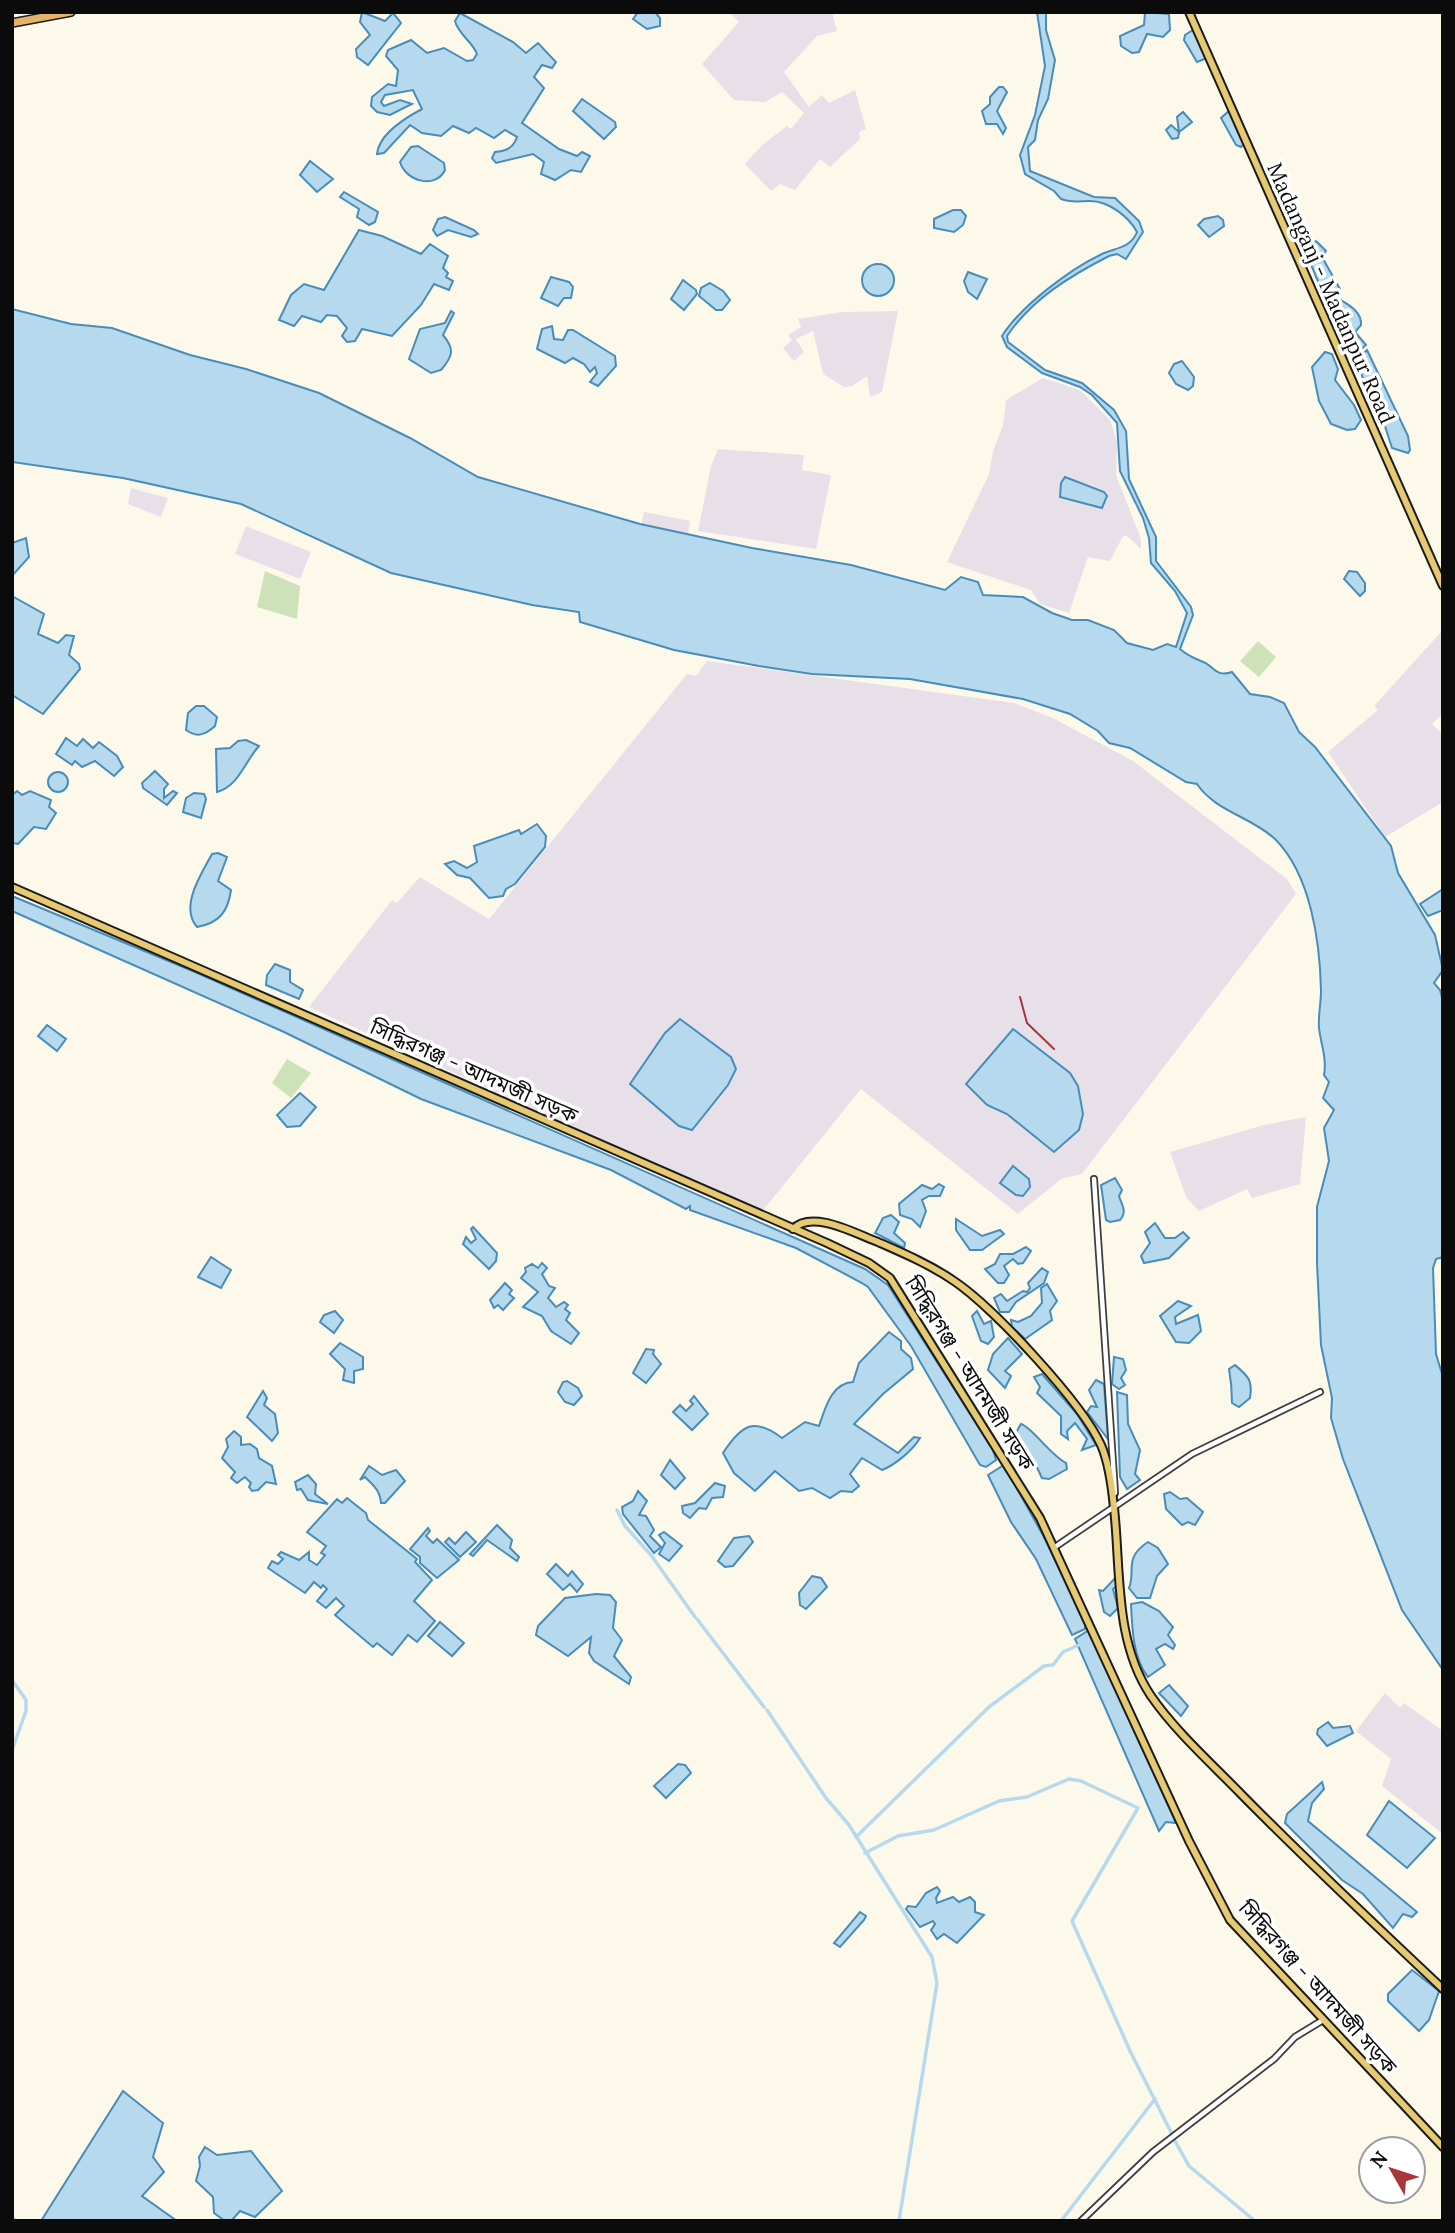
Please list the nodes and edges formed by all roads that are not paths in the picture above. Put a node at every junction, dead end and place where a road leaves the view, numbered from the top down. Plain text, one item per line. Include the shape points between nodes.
1 (49, 12) edge
2 (71, 12) edge
3 (1189, 12) edge
4 (12, 21) edge
5 (1443, 586) edge
6 (12, 887) edge
7 (1094, 1179) dead end
8 (793, 1229) junction
9 (1320, 1392) dead end
10 (1114, 1508) junction
11 (1055, 1547) junction
12 (1443, 1989) edge
13 (1323, 2020) junction
14 (1443, 2147) edge
15 (1081, 2221) edge

1 - 4 highway
2 - 4 highway
3 - 5 main road, Madanganj - Madanpur Road
6 - 8 main road, সিদ্ধিরগঞ্জ - আদমজী সড়ক
7 - 10 street
8 - 10 main road via 803,1221 824,1223 895,1249 954,1281 981,1304 1090,1425 1104,1453
8 - 11 main road, সিদ্ধিরগঞ্জ - আদমজী সড়ক via 869,1262 890,1278
9 - 10 street via 1192,1454
10 - 11 street
10 - 12 main road via 1124,1624 1149,1693 1262,1815
11 - 13 main road, সিদ্ধিরগঞ্জ - আদমজী সড়ক via 1221,1906
13 - 14 main road, সিদ্ধিরগঞ্জ - আদমজী সড়ক
13 - 15 street via 1295,2037 1275,2059 1153,2152

